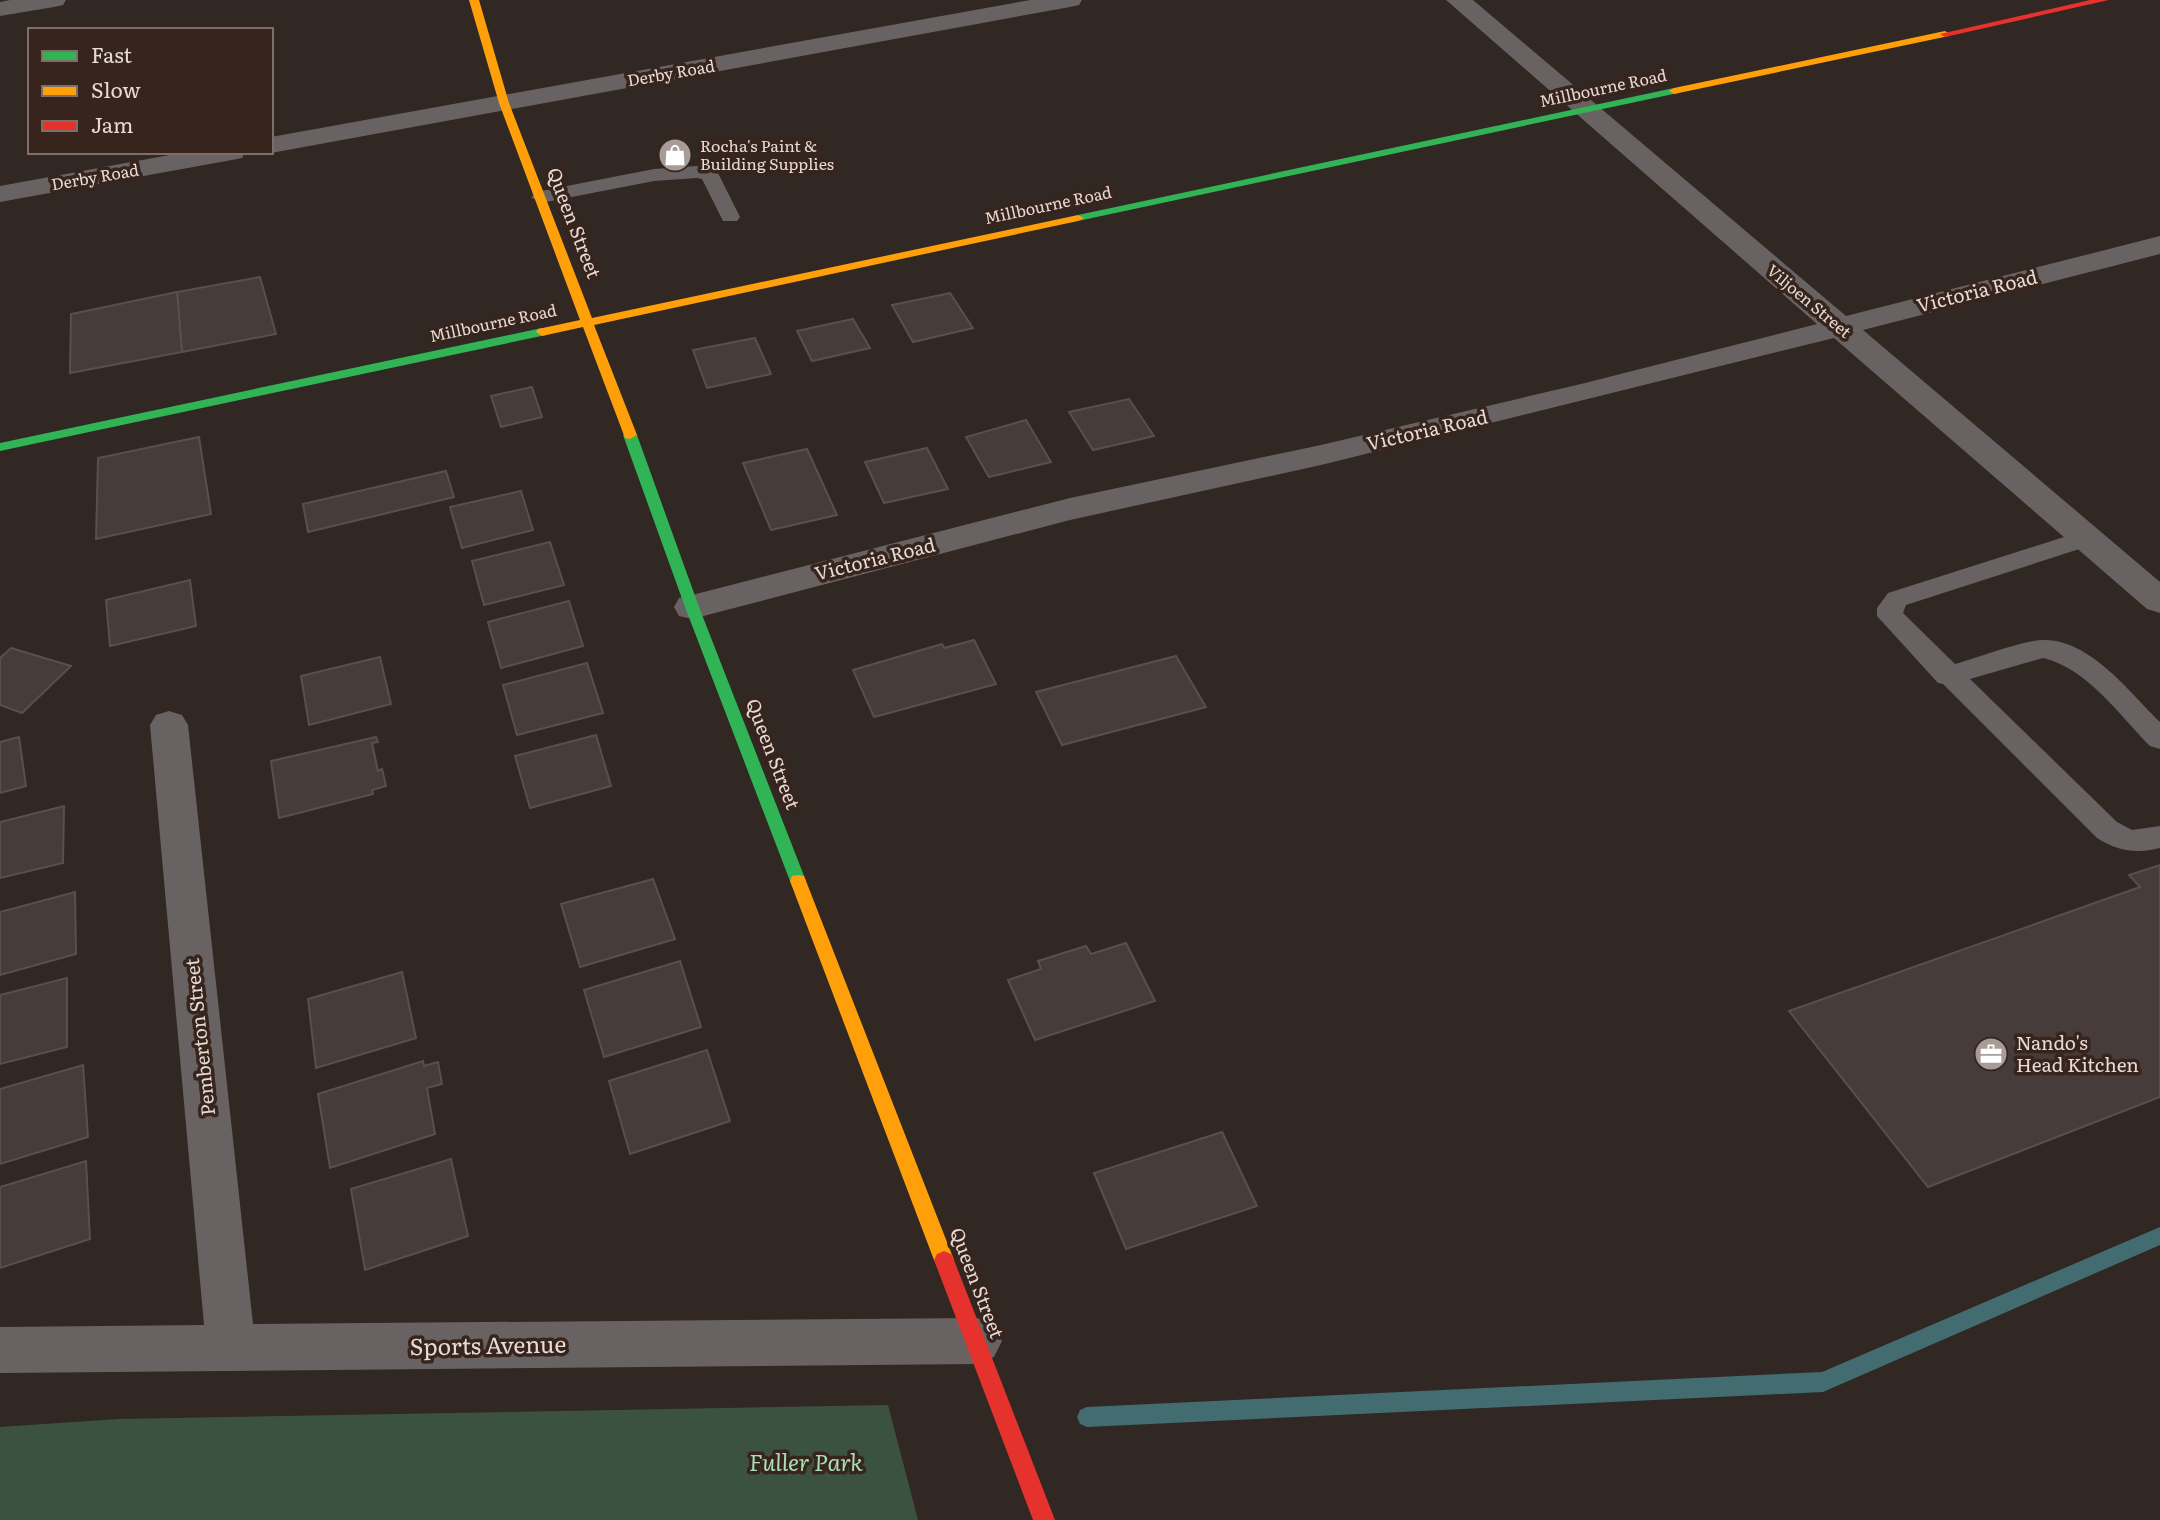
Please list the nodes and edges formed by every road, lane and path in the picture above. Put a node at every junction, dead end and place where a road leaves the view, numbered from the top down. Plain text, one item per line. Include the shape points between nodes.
1 (54, 0) edge
2 (474, 0) edge
3 (1070, 0) edge
4 (1458, 0) edge
5 (2104, 0) edge
6 (0, 9) edge
7 (504, 103) junction
8 (1585, 110) junction
9 (273, 145) edge
10 (221, 154) edge
11 (0, 194) edge
12 (541, 197) junction
13 (730, 217) dead end
14 (2160, 245) edge
15 (589, 320) junction
16 (1839, 325) junction
17 (0, 447) edge
18 (2086, 538) junction
19 (2160, 601) edge
20 (692, 607) junction
21 (1947, 676) junction
22 (169, 726) dead end
23 (2160, 739) edge
24 (2160, 837) edge
25 (976, 1341) junction
26 (230, 1348) junction
27 (0, 1350) edge
28 (1044, 1520) edge

1 - 6 street
2 - 7 street, Queen Street
3 - 7 street, Derby Road
4 - 8 street, Viljoen Street
5 - 8 street, Millbourne Road
7 - 9 street, Derby Road
7 - 12 street, Queen Street
8 - 15 street, Millbourne Road
8 - 16 street, Viljoen Street
10 - 11 street, Derby Road
12 - 13 lane via 676,172 704,172 710,175
12 - 15 street, Queen Street
14 - 16 street, Victoria Road
15 - 17 street, Millbourne Road
15 - 20 street, Queen Street
16 - 18 street, Viljoen Street
16 - 20 street, Victoria Road via 1584,393 1070,509
18 - 19 street, Viljoen Street
18 - 21 lane via 1897,599 1890,616
20 - 25 street, Queen Street
21 - 23 lane via 2043,649 2054,650 2082,664
21 - 24 lane via 2107,830 2121,840 2139,843
22 - 26 street, Pemberton Street
25 - 26 street, Sports Avenue
25 - 28 street, Queen Street
26 - 27 street, Sports Avenue

